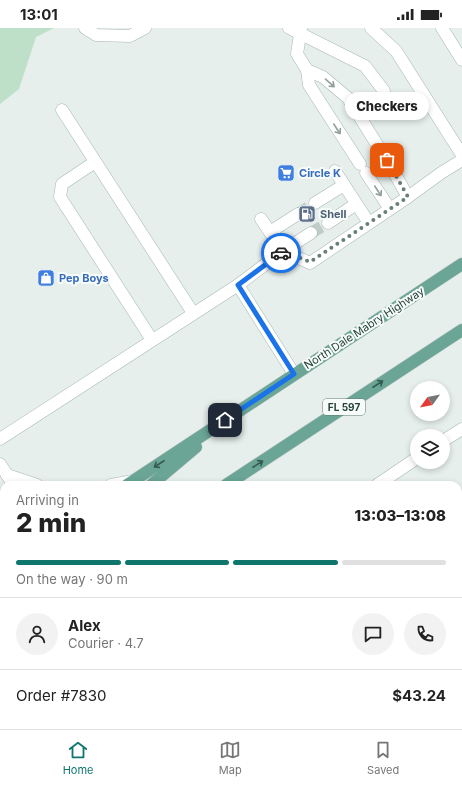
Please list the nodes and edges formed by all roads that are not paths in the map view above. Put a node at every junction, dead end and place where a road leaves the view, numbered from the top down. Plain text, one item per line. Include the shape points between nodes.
1 (85, 28) edge
2 (145, 28) edge
3 (371, 28) edge
4 (442, 28) edge
5 (297, 30) edge
6 (462, 60) edge
7 (307, 70) junction
8 (384, 91) dead end
9 (62, 110) dead end
10 (462, 155) edge
11 (462, 160) edge
12 (96, 162) junction
13 (335, 171) dead end
14 (344, 185) junction
15 (408, 197) junction
16 (315, 203) tunnel mouth
17 (356, 204) junction
18 (390, 209) junction
19 (298, 214) tunnel mouth
20 (261, 219) dead end
21 (328, 223) tunnel mouth
22 (369, 223) junction
23 (270, 232) junction
24 (311, 233) tunnel mouth
25 (283, 251) junction
26 (462, 264) edge
27 (238, 285) junction
28 (194, 313) junction
29 (462, 330) edge
30 (152, 340) junction
31 (294, 374) junction
32 (238, 411) junction
33 (462, 429) edge
34 (450, 437) edge
35 (0, 439) edge
36 (410, 463) edge
37 (0, 464) edge
38 (10, 480) edge
39 (133, 481) edge
40 (156, 481) edge
41 (232, 481) edge
42 (383, 481) edge

1 - 2 street via 96,35 130,36
3 - 10 street via 396,50
4 - 6 street
5 - 7 street via 297,54
5 - 8 street via 365,66
7 -> 15 street via 323,77 348,98
7 -> 18 street via 309,86
9 - 12 street
11 - 15 street
12 - 28 street
12 - 30 street via 62,184 60,197
13 - 14 street
14 - 16 street
14 - 17 street
15 - 18 street
17 - 21 street
17 - 22 street
18 - 22 street
19 - 23 street
20 - 23 street
22 - 25 street via 310,262
23 - 25 street
24 - 25 street
25 - 27 street
26 - 31 main road, North Dale Mabry Highway
27 - 28 street
27 - 31 street
28 - 30 street
41 -> 29 main road, FL 597
30 - 35 street
31 - 32 main road, North Dale Mabry Highway
32 -> 39 main road, North Dale Mabry Highway
32 - 40 main road
33 - 34 street
36 - 42 street
37 - 38 street

